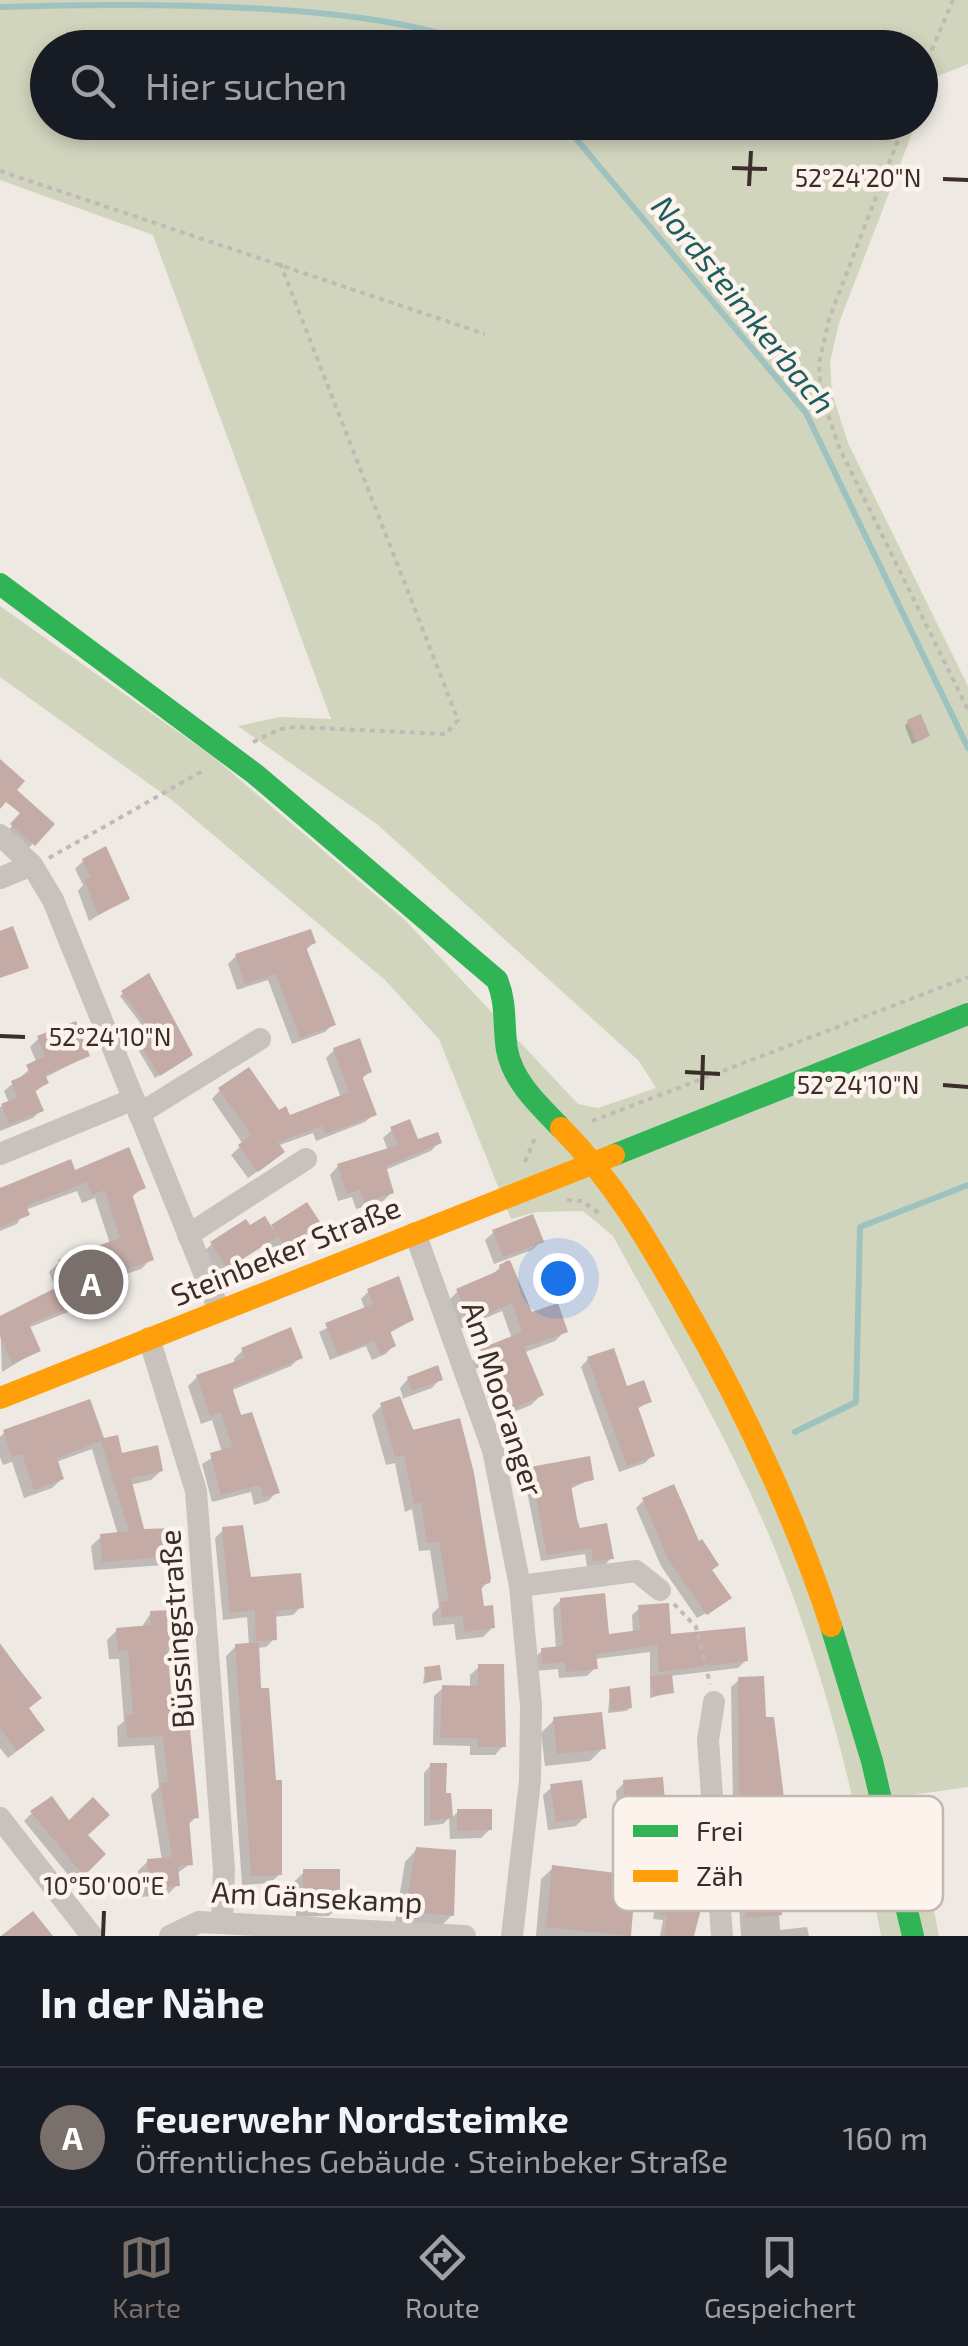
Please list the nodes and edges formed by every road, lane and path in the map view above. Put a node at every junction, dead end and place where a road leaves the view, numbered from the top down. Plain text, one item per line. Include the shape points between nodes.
1 (952, 0) edge
2 (938, 34) edge
3 (898, 140) edge
4 (0, 171) edge
5 (280, 263) junction
6 (485, 334) dead end
7 (0, 584) edge
8 (968, 710) edge
9 (233, 753) junction
10 (0, 835) edge
11 (32, 864) junction
12 (0, 878) edge
13 (968, 977) edge
14 (968, 1014) edge
15 (260, 1039) dead end
16 (137, 1106) junction
17 (588, 1123) dead end
18 (0, 1154) edge
19 (306, 1158) dead end
20 (592, 1160) junction
21 (415, 1233) junction
22 (188, 1235) junction
23 (219, 1310) junction
24 (149, 1338) junction
25 (0, 1398) edge
26 (520, 1586) junction
27 (660, 1590) joint
28 (714, 1702) joint
29 (712, 1796) edge
30 (882, 1796) edge
31 (0, 1818) edge
32 (720, 1911) edge
33 (907, 1911) edge
34 (222, 1923) junction
35 (92, 1936) edge
36 (170, 1936) edge
37 (466, 1936) edge
38 (512, 1936) edge
39 (722, 1936) edge
40 (913, 1936) edge

1 - 2 path
3 - 8 path via 829,319 819,364 821,394 839,447
4 - 5 path
5 - 6 path
5 - 9 path via 458,720 446,734 280,729
7 - 9 street
9 - 11 path
9 - 20 street via 381,873 497,980 506,995 503,1042 516,1074
10 - 11 street
11 - 12 street
11 - 16 street
13 - 17 path
14 - 20 street, Steinbeker Straße
15 - 16 street
16 - 18 street
16 - 22 street
19 - 22 street
20 - 21 street, Steinbeker Straße
20 - 30 street via 670,1278 805,1545
21 - 23 street, Steinbeker Straße
21 - 26 street, Am Mooranger via 493,1450
22 - 23 street
23 - 24 street, Steinbeker Straße
24 - 25 street, Steinbeker Straße
24 - 34 street, Büssingstraße via 196,1491 224,1870
26 - 27 street via 636,1570
26 - 38 street, Am Mooranger via 530,1781
27 - 28 path via 696,1627
28 - 29 street via 708,1740
31 - 35 street
32 - 39 street
33 - 40 street
34 - 36 street, Am Gänsekamp via 199,1922
34 - 37 street, Am Gänsekamp

